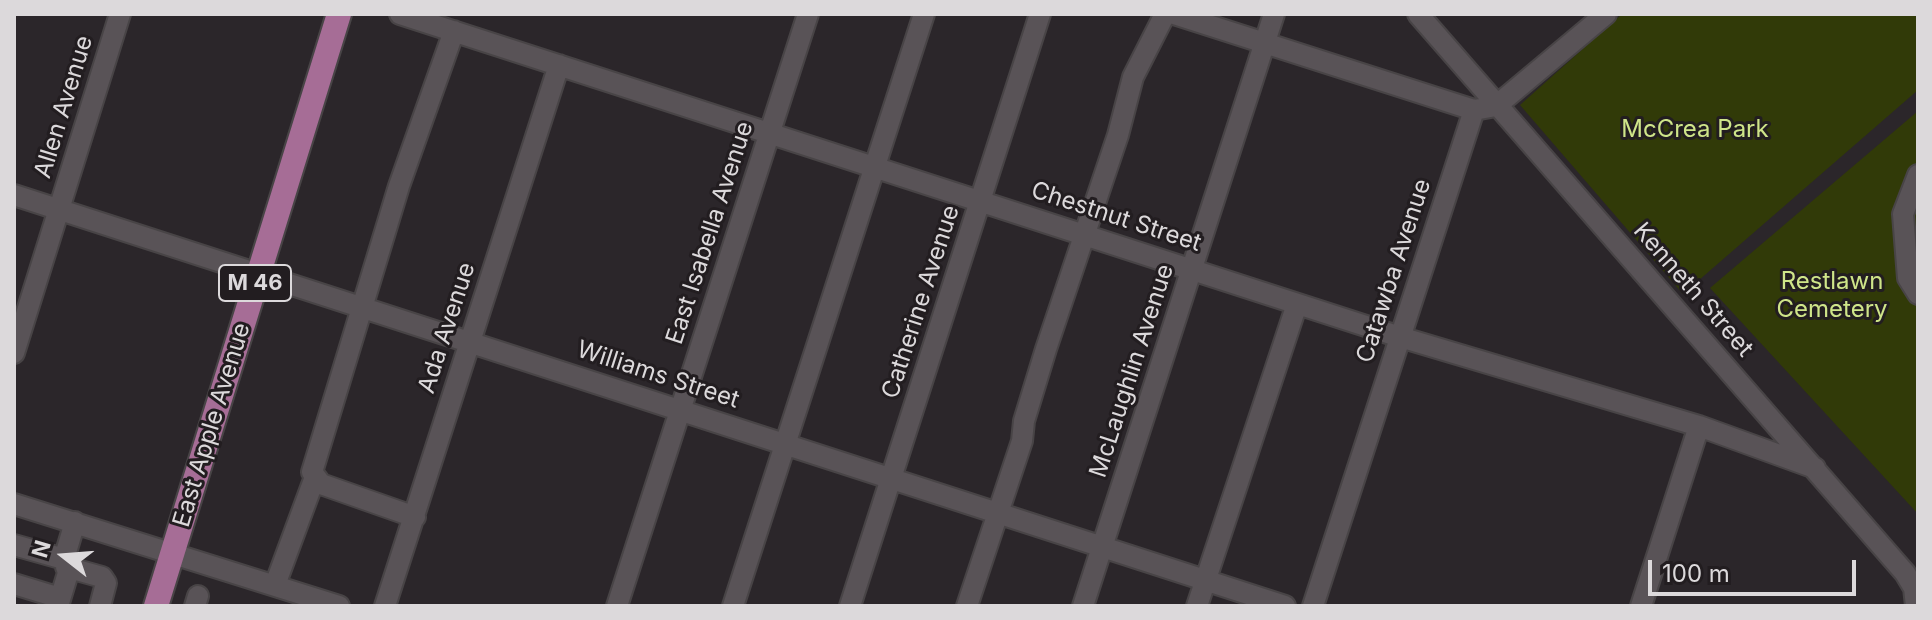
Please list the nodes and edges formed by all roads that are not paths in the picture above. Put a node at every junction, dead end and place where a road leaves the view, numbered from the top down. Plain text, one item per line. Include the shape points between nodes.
1 (120, 14) edge
2 (339, 14) edge
3 (400, 14) edge
4 (808, 14) edge
5 (924, 14) edge
6 (1040, 14) edge
7 (1165, 14) edge
8 (1174, 14) edge
9 (1274, 14) edge
10 (1418, 14) edge
11 (1606, 14) edge
12 (454, 31) junction
13 (1264, 43) junction
14 (559, 65) junction
15 (1496, 106) junction
16 (1474, 110) junction
17 (770, 132) junction
18 (874, 166) junction
19 (1918, 175) edge
20 (14, 195) edge
21 (981, 201) junction
22 (60, 209) junction
23 (1087, 234) junction
24 (1192, 270) junction
25 (258, 274) junction
26 (1918, 294) edge
27 (1297, 304) junction
28 (362, 307) junction
29 (1400, 337) junction
30 (470, 342) junction
31 (14, 353) edge
32 (680, 409) junction
33 (1699, 426) junction
34 (784, 445) junction
35 (1815, 468) junction
36 (315, 477) junction
37 (891, 478) junction
38 (14, 504) edge
39 (997, 512) junction
40 (415, 517) junction
41 (75, 522) junction
42 (14, 545) edge
43 (1103, 547) junction
44 (173, 553) junction
45 (65, 563) junction
46 (1912, 567) edge
47 (1205, 580) junction
48 (14, 584) edge
49 (275, 585) junction
50 (59, 602) edge
51 (334, 605) edge
52 (100, 606) edge
53 (156, 606) edge
54 (385, 606) edge
55 (617, 606) edge
56 (733, 606) edge
57 (850, 606) edge
58 (967, 606) edge
59 (1083, 606) edge
60 (1197, 606) edge
61 (1285, 606) edge
62 (1313, 606) edge
63 (1641, 606) edge
64 (1916, 606) edge

1 - 22 street, Allen Avenue
2 - 25 main road, East Apple Avenue / M 46
3 - 12 street, Chestnut Street
4 - 17 street, East Isabella Avenue
5 - 18 street
6 - 21 street, Catherine Avenue
7 - 23 street via 1133,77
8 - 13 street
9 - 13 street, McLaughlin Avenue
10 - 15 street, Kenneth Street
11 - 15 street
12 - 14 street, Chestnut Street
12 - 28 street
13 - 16 street
13 - 24 street, McLaughlin Avenue
14 - 17 street, Chestnut Street
14 - 30 street, Ada Avenue
15 - 16 street
15 - 35 street, Kenneth Street
16 - 29 street, Catawba Avenue
17 - 18 street, Chestnut Street
17 - 32 street, East Isabella Avenue
18 - 21 street, Chestnut Street
18 - 34 street
19 - 26 street via 1903,214 1908,278
20 - 22 street, Williams Street
21 - 23 street, Chestnut Street
21 - 37 street, Catherine Avenue
22 - 25 street, Williams Street
22 - 31 street, Allen Avenue
23 - 24 street, Chestnut Street
23 - 39 street
24 - 27 street, Chestnut Street
24 - 43 street, McLaughlin Avenue
25 - 28 street, Williams Street
25 - 44 main road, East Apple Avenue / M 46
27 - 29 street, Chestnut Street
27 - 47 street
28 - 30 street, Williams Street
28 - 36 street via 312,472
29 - 33 street, Chestnut Street
29 - 62 street, Catawba Avenue
30 - 32 street, Williams Street
30 - 40 street, Ada Avenue
32 - 34 street, Williams Street
32 - 55 street, East Isabella Avenue
33 - 35 street, Chestnut Street
33 - 63 street
34 - 37 street, Williams Street
34 - 56 street
35 - 46 street, Kenneth Street
36 - 40 street via 321,484
36 - 49 street
37 - 39 street, Williams Street
37 - 57 street, Catherine Avenue
38 - 41 street
39 - 43 street, Williams Street
39 - 58 street
40 - 54 street, Ada Avenue
41 - 44 street
41 - 45 street
42 - 45 street
43 - 47 street, Williams Street
43 - 59 street, McLaughlin Avenue
44 - 49 street
44 - 53 main road, East Apple Avenue / M 46
45 - 50 street via 68,573
45 - 52 street via 102,577 106,583
46 - 64 street, Kenneth Street
47 - 60 street
47 - 61 street, Williams Street
48 - 50 street
49 - 51 street

